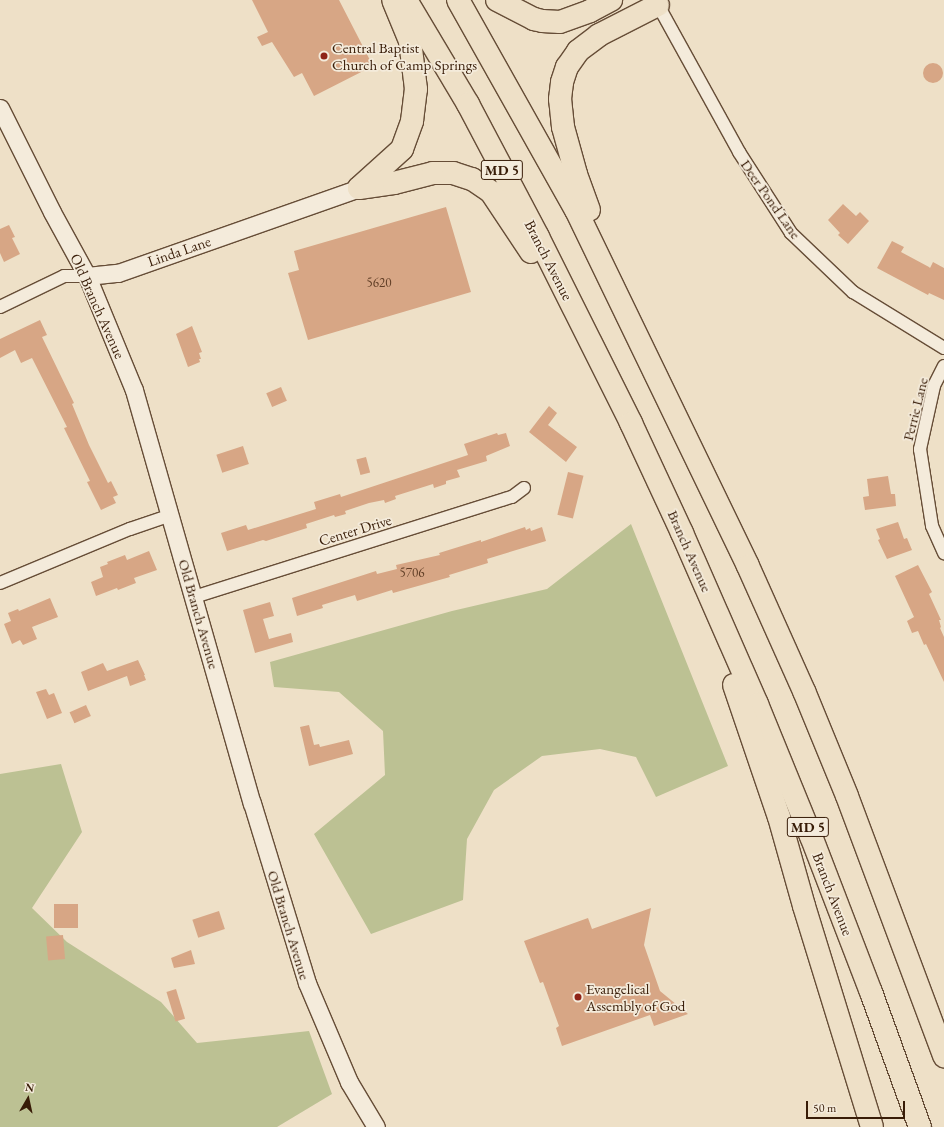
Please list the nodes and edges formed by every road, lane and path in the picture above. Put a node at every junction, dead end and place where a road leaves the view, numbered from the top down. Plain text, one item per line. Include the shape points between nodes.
1 (393, 0) edge
2 (406, 0) edge
3 (458, 0) edge
4 (497, 0) edge
5 (611, 0) edge
6 (657, 3) edge
7 (594, 5) edge
8 (0, 108) edge
9 (359, 188) junction
10 (87, 276) junction
11 (0, 307) edge
12 (625, 313) junction
13 (591, 344) junction
14 (944, 348) edge
15 (944, 366) edge
16 (524, 488) dead end
17 (171, 515) junction
18 (682, 533) junction
19 (944, 553) edge
20 (0, 584) edge
21 (194, 598) junction
22 (885, 898) junction
23 (944, 1015) edge
24 (944, 1056) edge
25 (376, 1127) edge
26 (872, 1127) edge
27 (920, 1127) edge

1 - 9 highway via 410,41 416,89 412,121 402,149
2 - 13 highway, Branch Avenue / MD 5 via 468,104
3 - 12 highway, MD 5 via 576,210
4 - 7 highway via 542,22 560,22
5 - 7 highway
6 - 12 highway via 599,35 578,51 567,67 560,99 563,127 576,174
6 - 14 street, Deer Pond Lane via 739,152 791,234 853,292
8 - 10 street, Old Branch Avenue
9 - 10 street, Linda Lane via 118,273
9 - 13 highway via 394,183 433,173 453,173 472,179 491,192
10 - 11 street, Linda Lane via 64,276
10 - 17 street, Old Branch Avenue via 134,390
12 - 22 highway, MD 5 via 720,507 782,642 847,796
13 - 18 highway, Branch Avenue / MD 5
15 - 19 street, Perrie Lane via 934,386 920,450 932,526
16 - 21 street, Center Drive via 512,497
17 - 20 street via 130,529
17 - 21 street, Old Branch Avenue
18 - 26 highway via 779,817
18 - 27 highway, Branch Avenue / MD 5 via 757,704 811,836
21 - 25 street, Old Branch Avenue via 307,982 349,1082
22 - 23 highway
22 - 24 highway, MD 5

